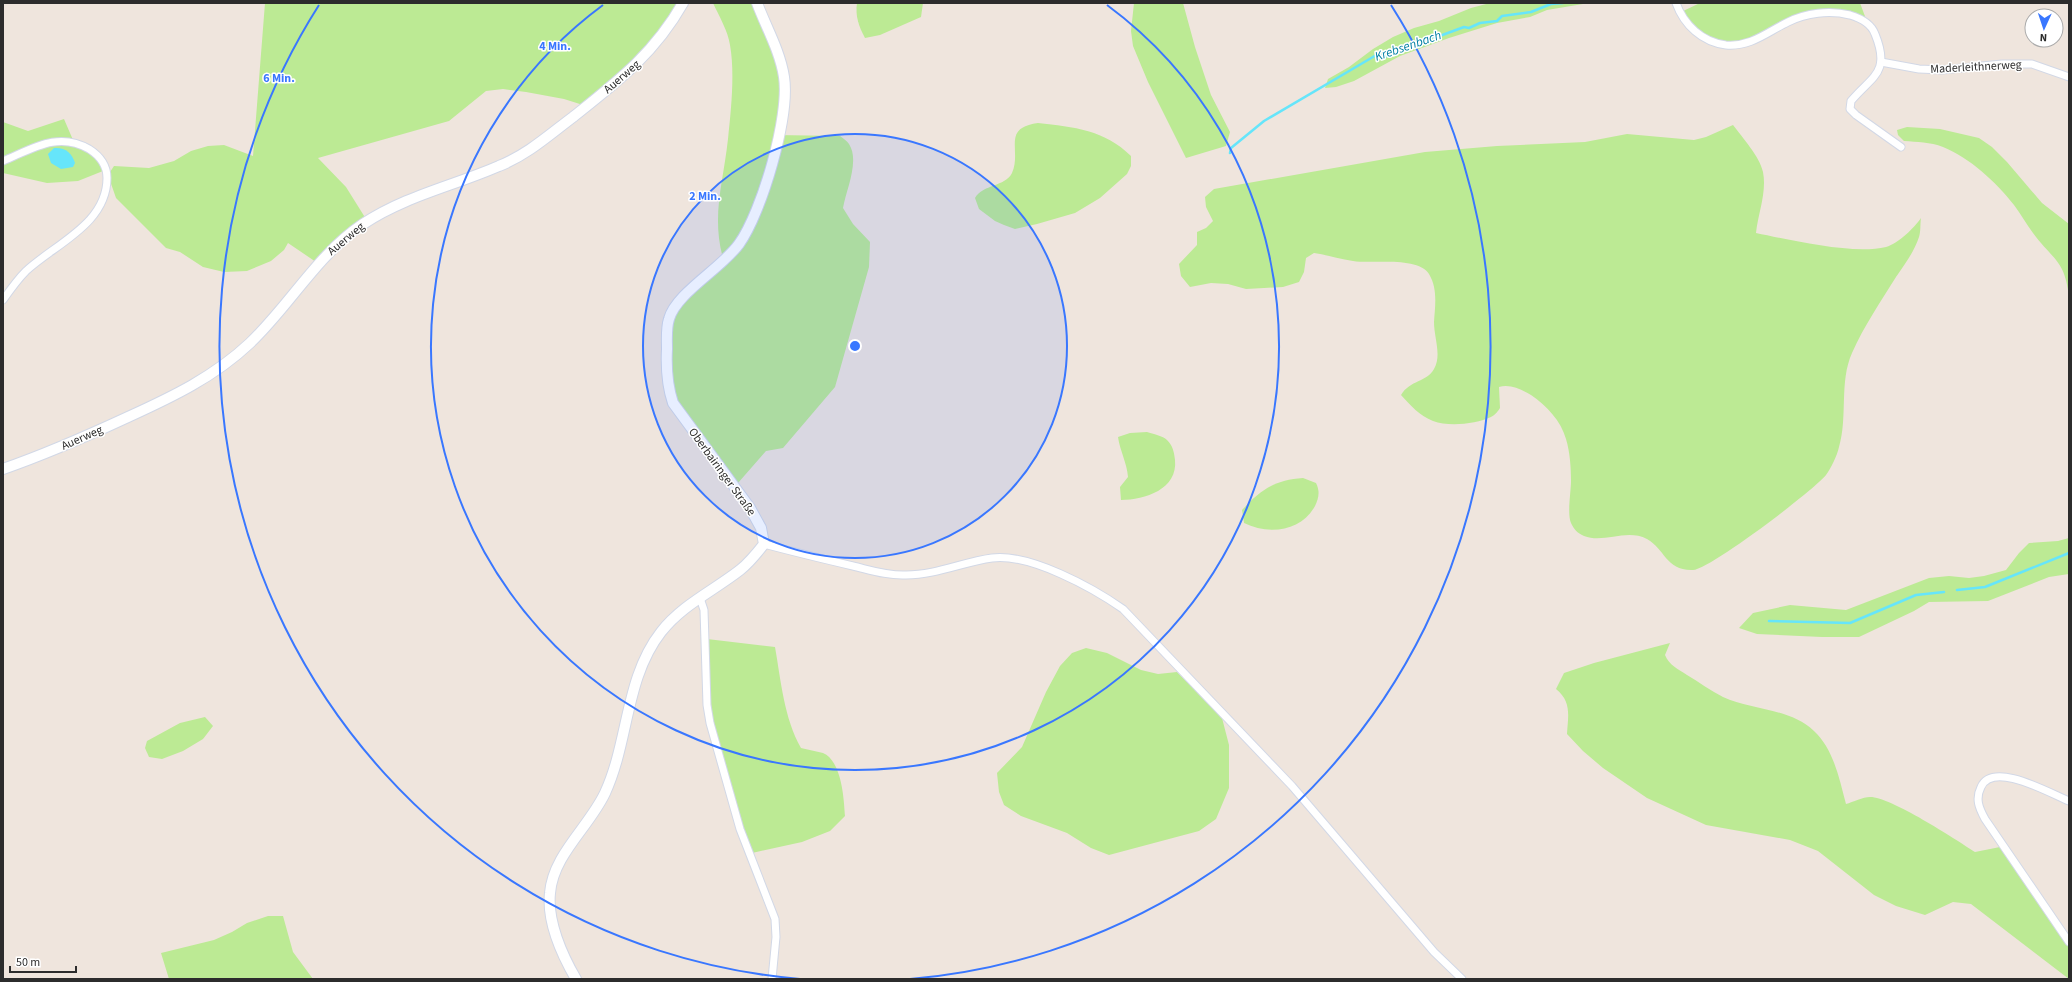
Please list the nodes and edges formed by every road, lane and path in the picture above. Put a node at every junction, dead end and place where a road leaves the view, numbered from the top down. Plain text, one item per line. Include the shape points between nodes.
1 (683, 3) edge
2 (757, 3) edge
3 (1676, 3) edge
4 (1881, 62) junction
5 (2069, 77) edge
6 (1901, 147) dead end
7 (3, 161) edge
8 (3, 300) edge
9 (3, 469) edge
10 (764, 544) junction
11 (700, 598) junction
12 (2069, 801) edge
13 (2069, 942) edge
14 (576, 979) edge
15 (772, 979) edge
16 (1462, 979) edge

1 - 9 street, Auerweg via 662,36 638,64 528,151 500,166 397,204 357,229 316,266 251,342 212,374 183,391 110,425
2 - 10 street, Oberbairinger Straße via 784,77 785,104 778,141 753,219 745,234 730,254 681,300 669,319 666,369 672,403 750,508 761,528
3 - 4 street via 1683,20 1692,29 1713,42 1725,45 1737,45 1758,39 1802,16 1832,13 1858,18 1874,31 1879,42
4 - 5 street, Maderleithnerweg via 1942,70 2032,64
4 - 6 street via 1872,81 1851,101 1850,109
7 - 8 street via 36,145 58,140 68,141 98,155 106,168 107,176 105,196 94,215 27,271
10 - 11 street via 740,570
10 - 16 street via 906,576 936,572 977,560 1010,558 1049,570 1106,597 1123,609 1292,786 1434,952
11 - 14 street via 684,609 663,630 647,653 604,794 552,882 552,917 564,954
11 - 15 street via 704,610 707,705 710,723 740,829 775,919
12 - 13 street via 2023,781 1995,776 1982,785 1977,800 1985,819

